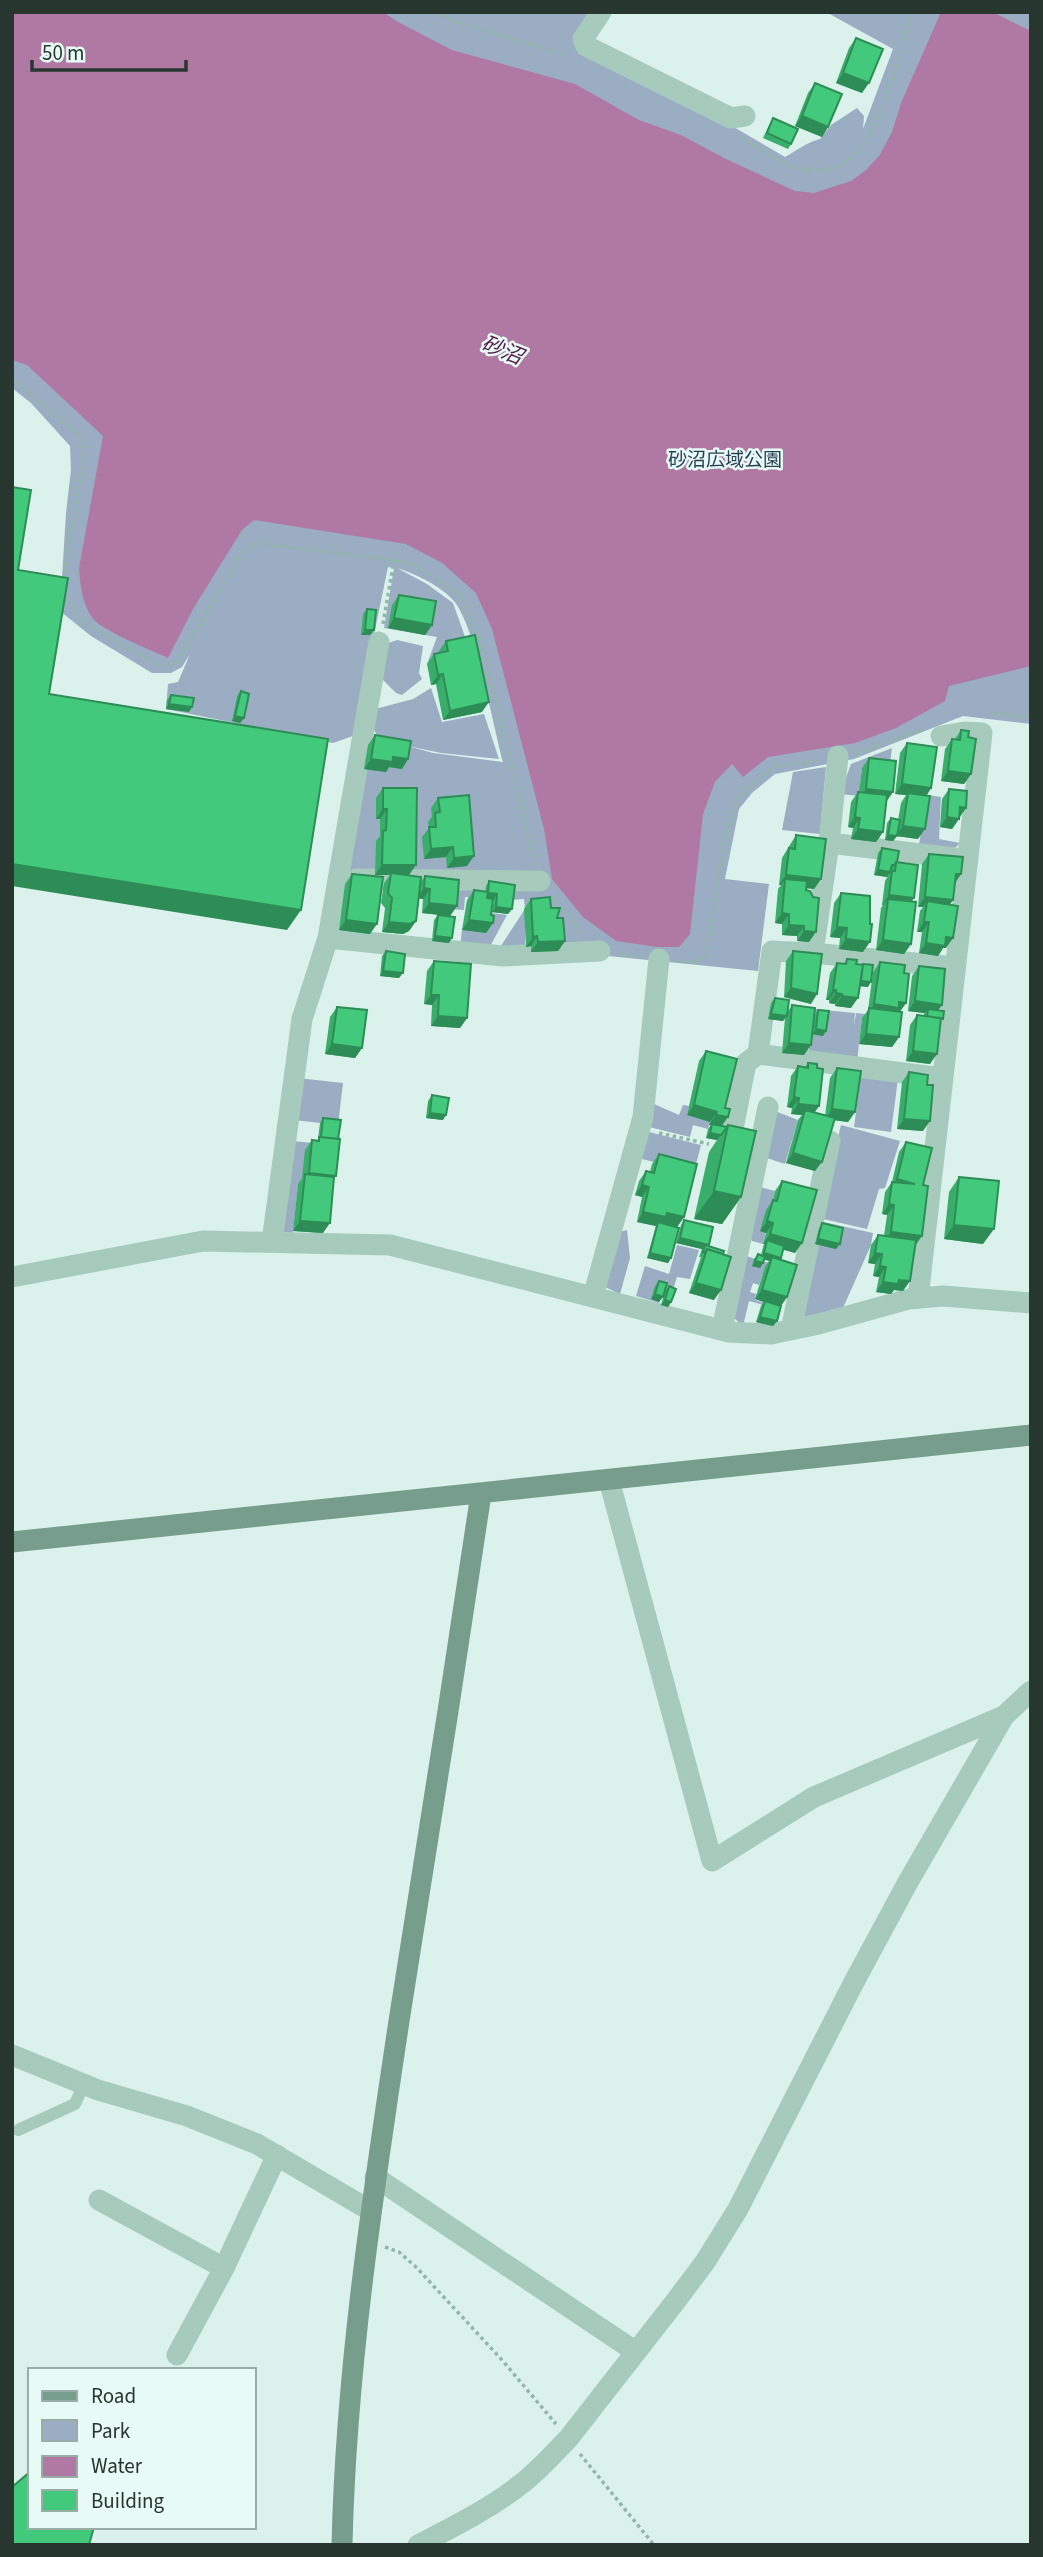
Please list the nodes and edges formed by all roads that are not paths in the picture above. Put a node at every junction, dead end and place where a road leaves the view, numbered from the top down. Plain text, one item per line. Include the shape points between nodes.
1 (601, 12) edge
2 (745, 116) dead end
3 (379, 642) road end
4 (934, 731) road end
5 (838, 756) road end
6 (829, 843) junction
7 (967, 860) junction
8 (339, 879) junction
9 (540, 881) road end
10 (328, 938) junction
11 (600, 951) road end
12 (813, 953) junction
13 (659, 959) road end
14 (956, 967) junction
15 (758, 1054) junction
16 (943, 1078) junction
17 (768, 1107) dead end
18 (830, 1141) edge
19 (759, 1151) junction
20 (272, 1242) junction
21 (12, 1277) edge
22 (593, 1297) junction
23 (918, 1298) junction
24 (1031, 1303) edge
25 (722, 1330) junction
26 (790, 1330) junction
27 (1031, 1435) edge
28 (609, 1480) junction
29 (481, 1494) junction
30 (12, 1542) edge
31 (1031, 1691) edge
32 (1004, 1716) junction
33 (12, 2054) edge
34 (84, 2084) junction
35 (18, 2130) dead end
36 (277, 2155) junction
37 (375, 2177) junction
38 (99, 2200) dead end
39 (371, 2211) junction
40 (224, 2268) junction
41 (636, 2352) junction
42 (177, 2355) dead end
43 (342, 2545) edge
44 (418, 2545) edge

1 - 2 street via 583,39 586,46 731,118
3 - 8 street
4 - 7 street via 965,732 983,722
5 - 6 street
6 - 7 street
6 - 12 street
7 - 14 street
8 - 9 street
8 - 10 street
10 - 11 street via 503,956
10 - 20 street via 302,1019
12 - 14 street
12 - 15 street via 772,951
13 - 22 street via 640,1128
14 - 16 street
15 - 16 street
15 - 19 street via 746,1063 730,1144
16 - 23 street
17 - 19 street
18 - 26 street
19 - 25 street
20 - 21 street via 203,1241
20 - 22 street via 390,1245
22 - 25 street
23 - 24 street
23 - 26 street
25 - 26 street via 771,1334
27 - 28 street
28 - 29 street
28 - 32 street via 712,1861 814,1797
29 - 30 street
29 - 37 street
31 - 32 street
32 - 41 street via 854,1982 738,2209 705,2262
33 - 34 street
34 - 35 lane via 68,2109
34 - 36 street via 187,2116
36 - 39 street
36 - 40 street
37 - 39 street
37 - 41 street
38 - 40 street
39 - 43 street via 350,2402
40 - 42 street
41 - 44 street via 568,2439 524,2482

